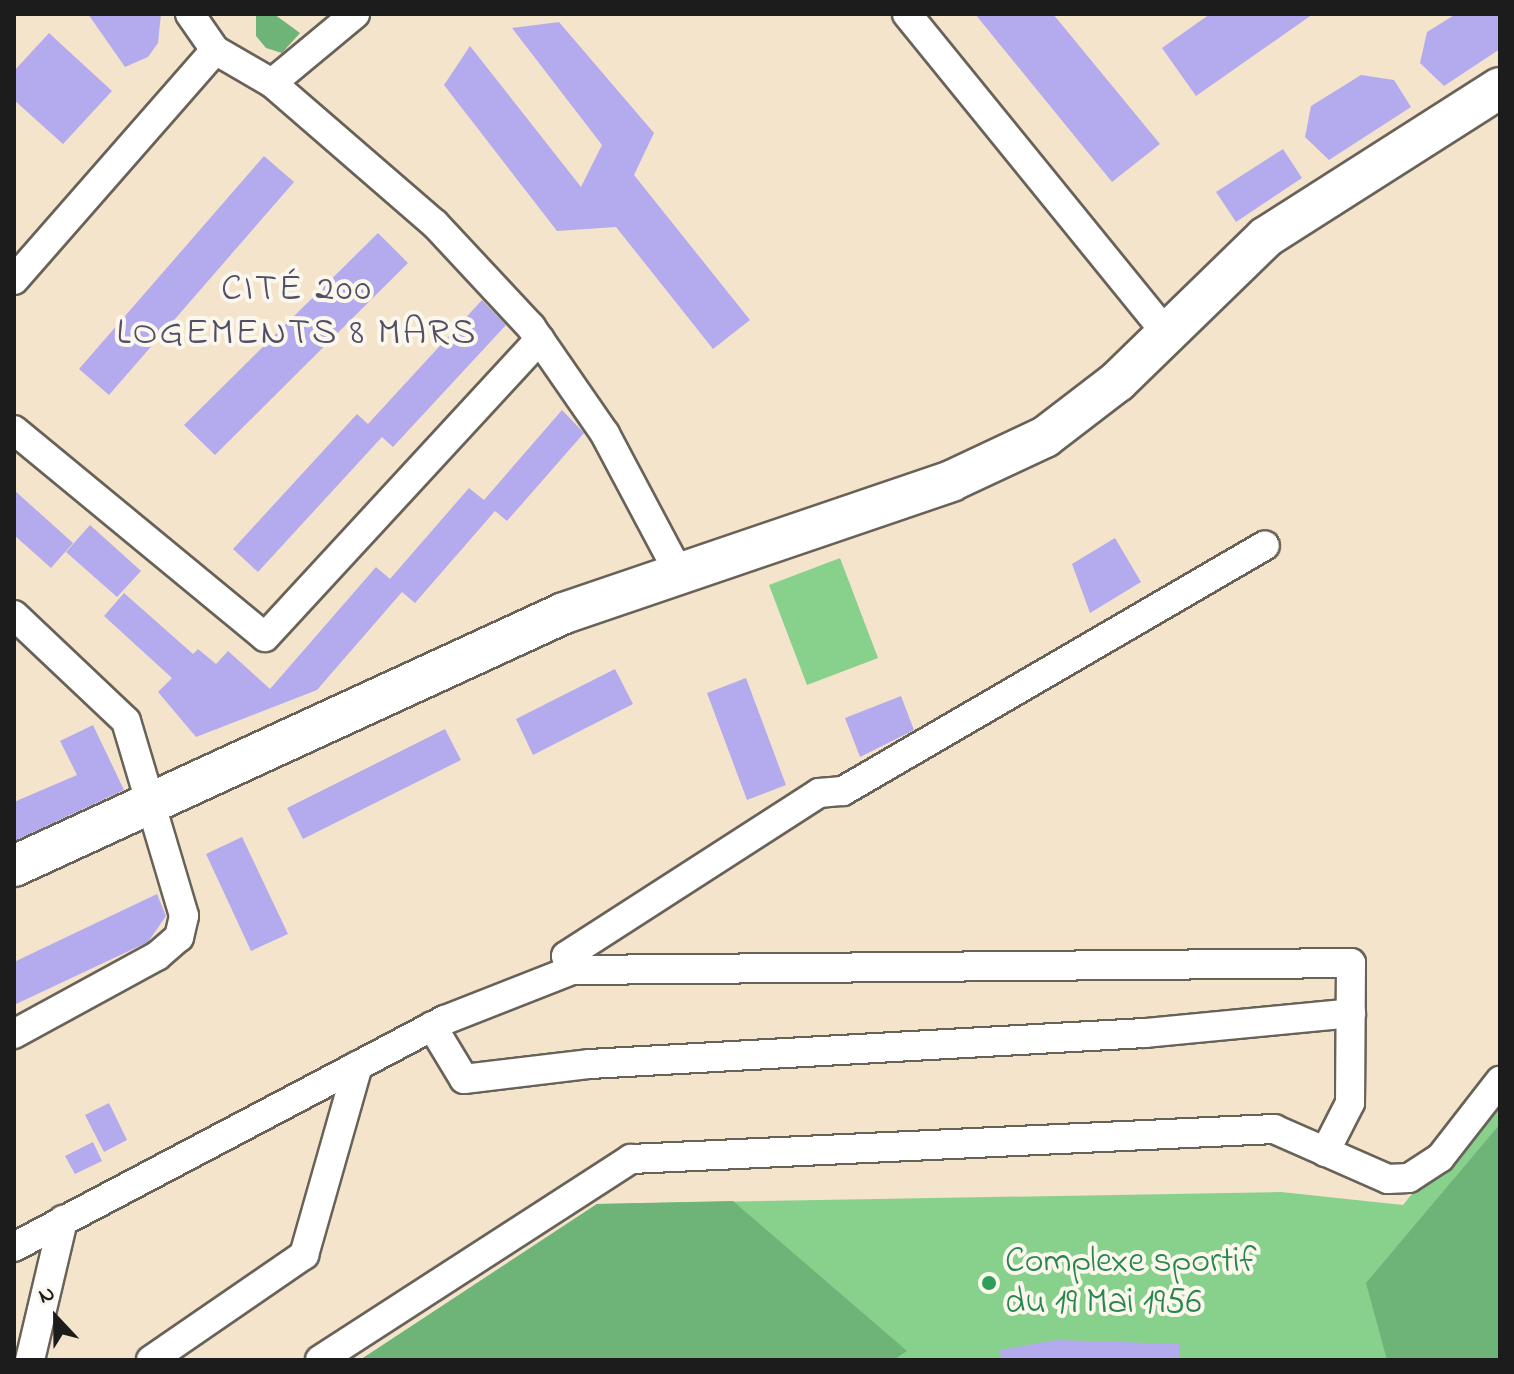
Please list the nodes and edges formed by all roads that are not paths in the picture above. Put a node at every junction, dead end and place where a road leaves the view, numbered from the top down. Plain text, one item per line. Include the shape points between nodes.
1 (190, 14) edge
2 (355, 14) edge
3 (907, 14) edge
4 (215, 50) junction
5 (272, 83) junction
6 (1500, 88) edge
7 (14, 280) edge
8 (1166, 333) junction
9 (540, 339) junction
10 (14, 430) edge
11 (1265, 545) dead end
12 (679, 573) junction
13 (14, 615) edge
14 (156, 804) junction
15 (14, 866) edge
16 (572, 970) junction
17 (1351, 1013) junction
18 (432, 1026) junction
19 (14, 1034) edge
20 (358, 1066) junction
21 (1500, 1081) edge
22 (1325, 1152) junction
23 (63, 1220) junction
24 (14, 1247) edge
25 (30, 1360) edge
26 (151, 1360) edge
27 (320, 1360) edge

1 - 4 street
2 - 5 street
3 - 8 street
4 - 5 street
4 - 7 street
5 - 9 street via 435,224
6 - 8 main road via 1266,237
8 - 12 main road via 1045,437 1003,458
9 - 10 street via 265,637
9 - 12 street via 605,434
11 - 16 street via 843,791 819,793 566,956
12 - 14 main road via 446,663
13 - 14 street via 126,721
14 - 15 main road
14 - 19 street via 184,916 179,937
16 - 17 street via 1351,963
16 - 18 street
17 - 18 street via 1145,1033 590,1064 464,1079
17 - 22 street via 1350,1103
18 - 20 street
20 - 23 street
20 - 26 street via 304,1255
21 - 22 street via 1440,1158 1409,1178 1388,1179
22 - 27 street via 1274,1129 631,1159
23 - 24 street
23 - 25 street

